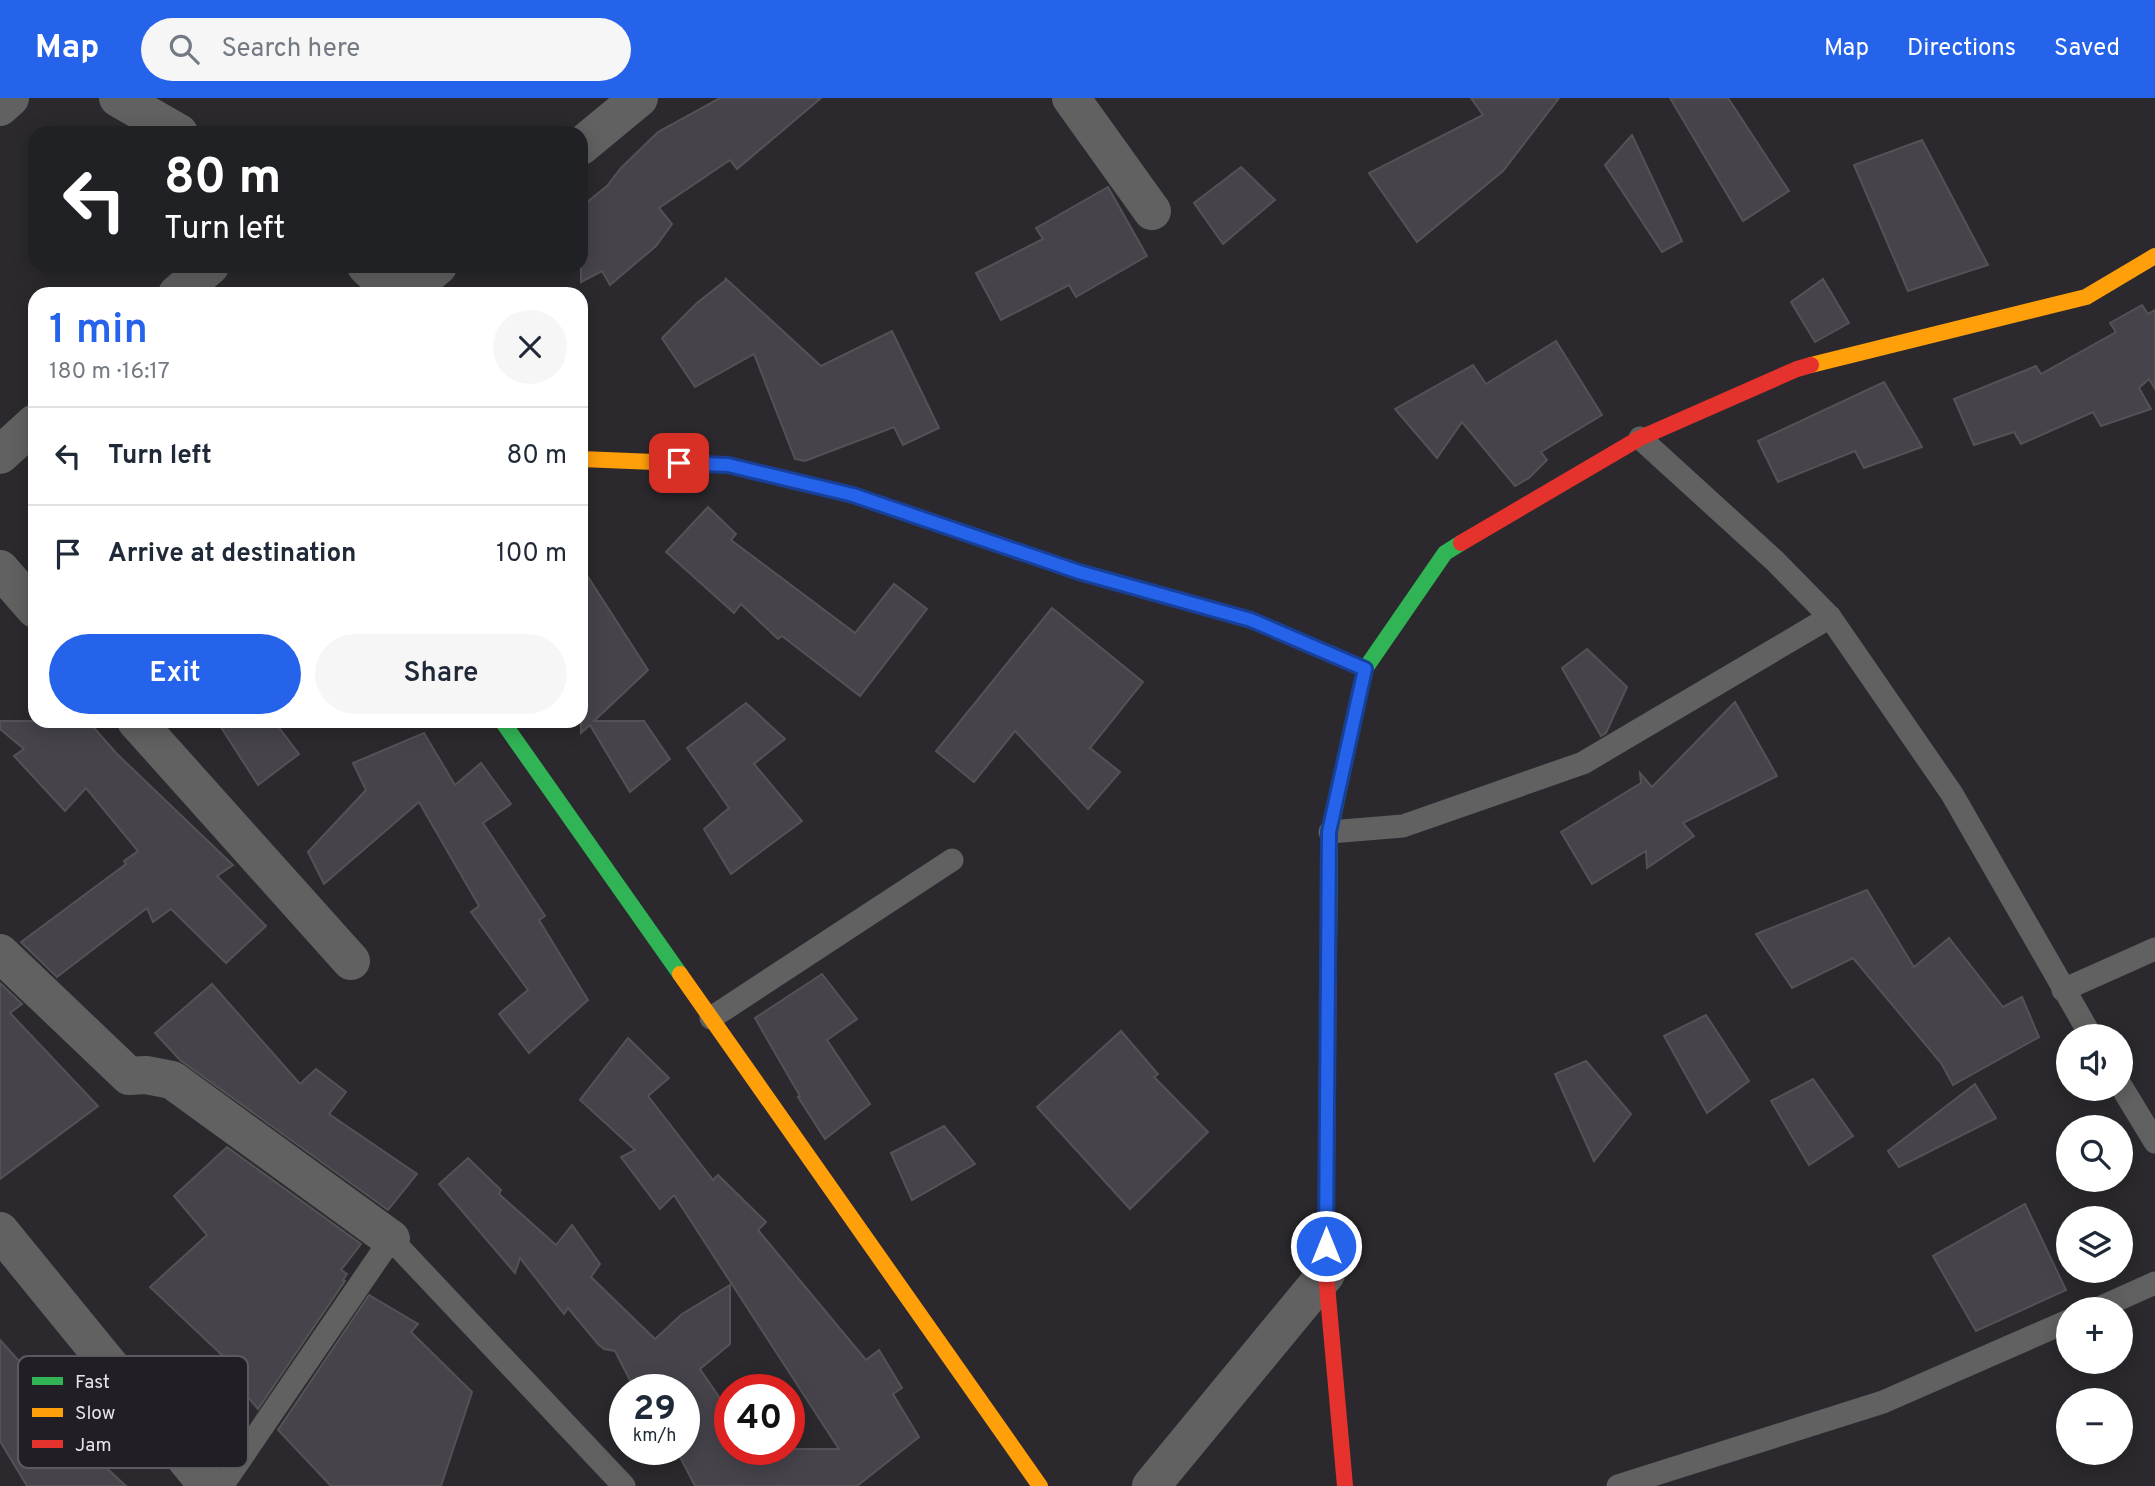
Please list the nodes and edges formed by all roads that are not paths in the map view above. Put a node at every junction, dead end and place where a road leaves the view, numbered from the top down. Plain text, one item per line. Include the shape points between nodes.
1 (10, 98) edge
2 (118, 98) edge
3 (639, 98) edge
4 (1071, 98) edge
5 (0, 107) edge
6 (167, 126) edge
7 (588, 140) edge
8 (1152, 211) dead end
9 (2155, 256) edge
10 (374, 273) edge
11 (430, 273) edge
12 (388, 287) edge
13 (412, 287) edge
14 (28, 429) edge
15 (1640, 438) junction
16 (0, 455) edge
17 (588, 460) edge
18 (0, 569) edge
19 (28, 601) edge
20 (1830, 617) junction
21 (1365, 669) junction
22 (142, 728) edge
23 (507, 728) edge
24 (1329, 832) junction
25 (952, 860) dead end
26 (2155, 949) edge
27 (0, 953) edge
28 (351, 961) dead end
29 (2063, 990) junction
30 (711, 1018) junction
31 (2084, 1024) edge
32 (2130, 1101) edge
33 (2155, 1142) edge
34 (0, 1231) edge
35 (391, 1239) junction
36 (1326, 1274) junction
37 (2155, 1283) edge
38 (2124, 1297) edge
39 (2056, 1326) edge
40 (102, 1356) edge
41 (248, 1448) edge
42 (193, 1468) edge
43 (234, 1468) edge
44 (208, 1486) edge
45 (222, 1486) edge
46 (624, 1486) edge
47 (1040, 1486) edge
48 (1151, 1486) edge
49 (1345, 1486) edge
50 (1618, 1486) edge

1 - 5 street
2 - 6 street
3 - 7 street
4 - 8 street
9 - 15 street via 2085,297 1797,369
10 - 12 street
11 - 13 street
14 - 16 street
15 - 20 lane
15 - 21 street via 1445,553
17 - 21 street via 728,465 853,495 1079,572 1251,620
18 - 19 street
20 - 24 lane via 1583,763 1403,826
20 - 29 lane via 1952,794
21 - 24 street
22 - 28 street
23 - 30 street
24 - 36 street
25 - 30 lane
26 - 29 lane
27 - 35 street via 129,1076 172,1080
29 - 31 lane
30 - 47 street
32 - 33 lane
34 - 40 street
35 - 41 lane
35 - 46 lane
36 - 48 street
36 - 49 street
37 - 38 lane
39 - 50 lane via 1883,1402
42 - 44 street
43 - 45 lane

